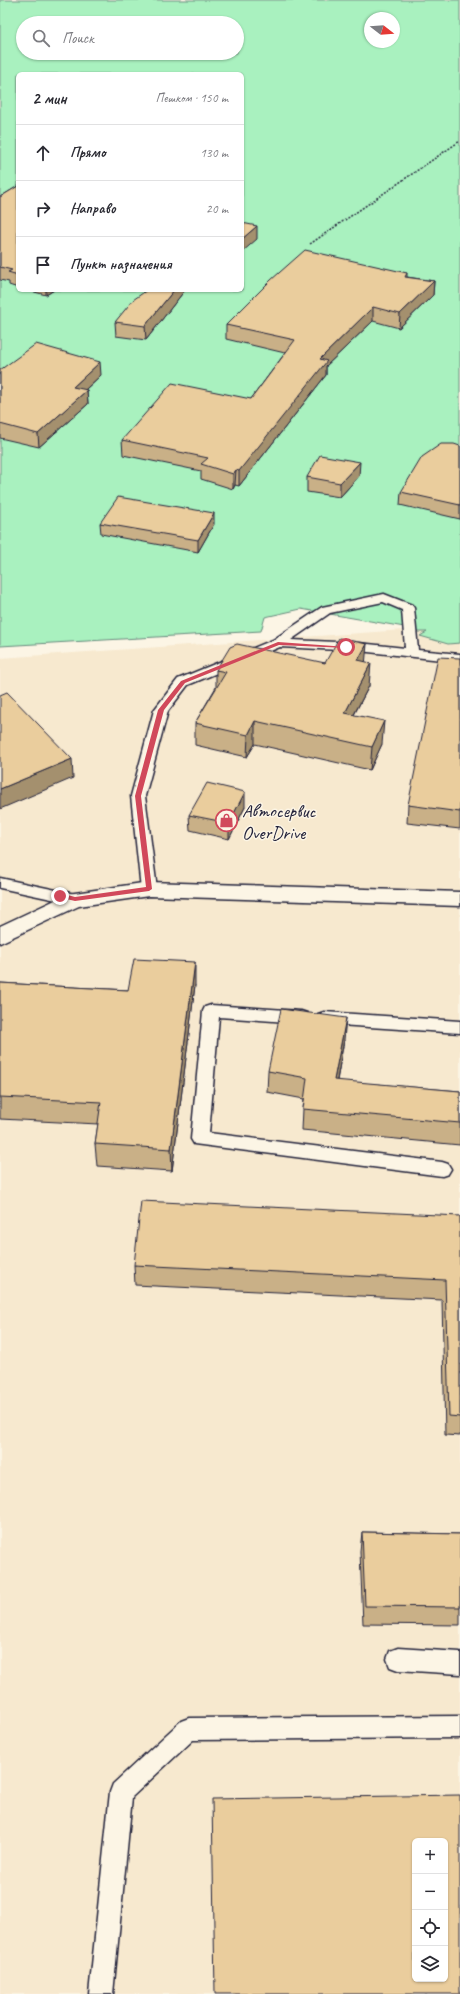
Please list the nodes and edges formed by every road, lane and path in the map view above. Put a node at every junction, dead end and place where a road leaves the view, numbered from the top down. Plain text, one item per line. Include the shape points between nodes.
1 (460, 141) edge
2 (310, 244) dead end
3 (278, 643) junction
4 (412, 653) junction
5 (460, 658) edge
6 (0, 883) edge
7 (149, 889) junction
8 (75, 899) junction
9 (460, 899) edge
10 (0, 935) edge
11 (460, 1026) edge
12 (442, 1168) dead end
13 (398, 1659) dead end
14 (460, 1663) edge
15 (460, 1727) edge
16 (101, 1994) edge

1 - 2 path
3 - 4 lane via 359,647
3 - 4 lane via 326,610 384,598 408,608
3 - 7 lane via 183,682 161,710 138,796
4 - 5 lane
6 - 8 lane
7 - 8 street
7 - 9 street
8 - 10 street
11 - 12 lane via 212,1011 200,1140
13 - 14 lane
15 - 16 lane via 189,1729 121,1792

